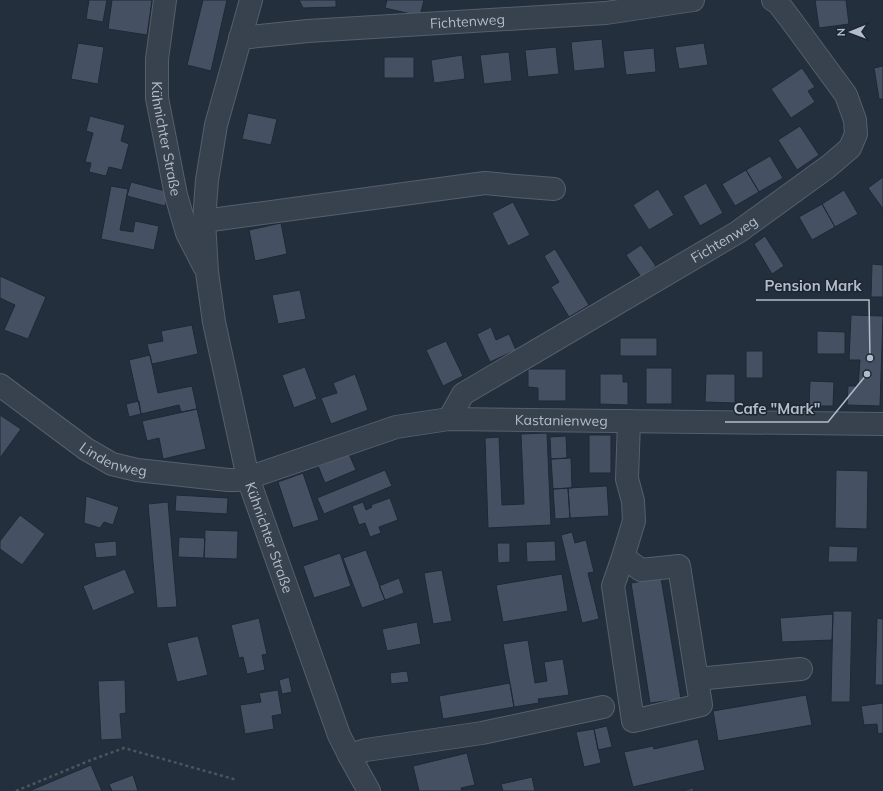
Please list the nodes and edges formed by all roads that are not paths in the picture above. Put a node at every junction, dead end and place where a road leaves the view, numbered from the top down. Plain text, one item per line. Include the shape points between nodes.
1 (165, 0) edge
2 (251, 0) edge
3 (693, 0) edge
4 (773, 0) edge
5 (240, 38) junction
6 (554, 189) dead end
7 (204, 221) junction
8 (208, 272) junction
9 (0, 385) edge
10 (449, 419) junction
11 (629, 421) junction
12 (883, 424) edge
13 (248, 478) junction
14 (623, 557) junction
15 (801, 669) dead end
16 (697, 680) junction
17 (603, 707) dead end
18 (349, 755) junction
19 (370, 791) edge

1 - 8 street, Kühnichter Straße via 157,59 157,98 176,194 187,233
2 - 5 street, Kühnichter Straße
3 - 5 street, Fichtenweg via 606,13 308,31
4 - 10 street, Fichtenweg via 778,3 846,95 855,120 856,134 850,148 738,232 463,394
5 - 7 street, Kühnichter Straße via 216,124 206,180
6 - 7 street via 485,183
7 - 8 street, Kühnichter Straße
8 - 13 street, Kühnichter Straße via 214,322
9 - 13 street, Lindenweg via 86,449 112,464 137,470 204,478
10 - 11 street, Kastanienweg
10 - 13 street, Kastanienweg via 396,427
11 - 12 street, Kastanienweg
11 - 14 street via 627,479 633,501 634,521
13 - 18 street, Kühnichter Straße via 339,735
14 - 16 street via 641,570 679,566
14 - 16 street via 613,586 634,720 701,705
15 - 16 street
17 - 18 street via 482,733 366,750
18 - 19 street, Kühnichter Straße

